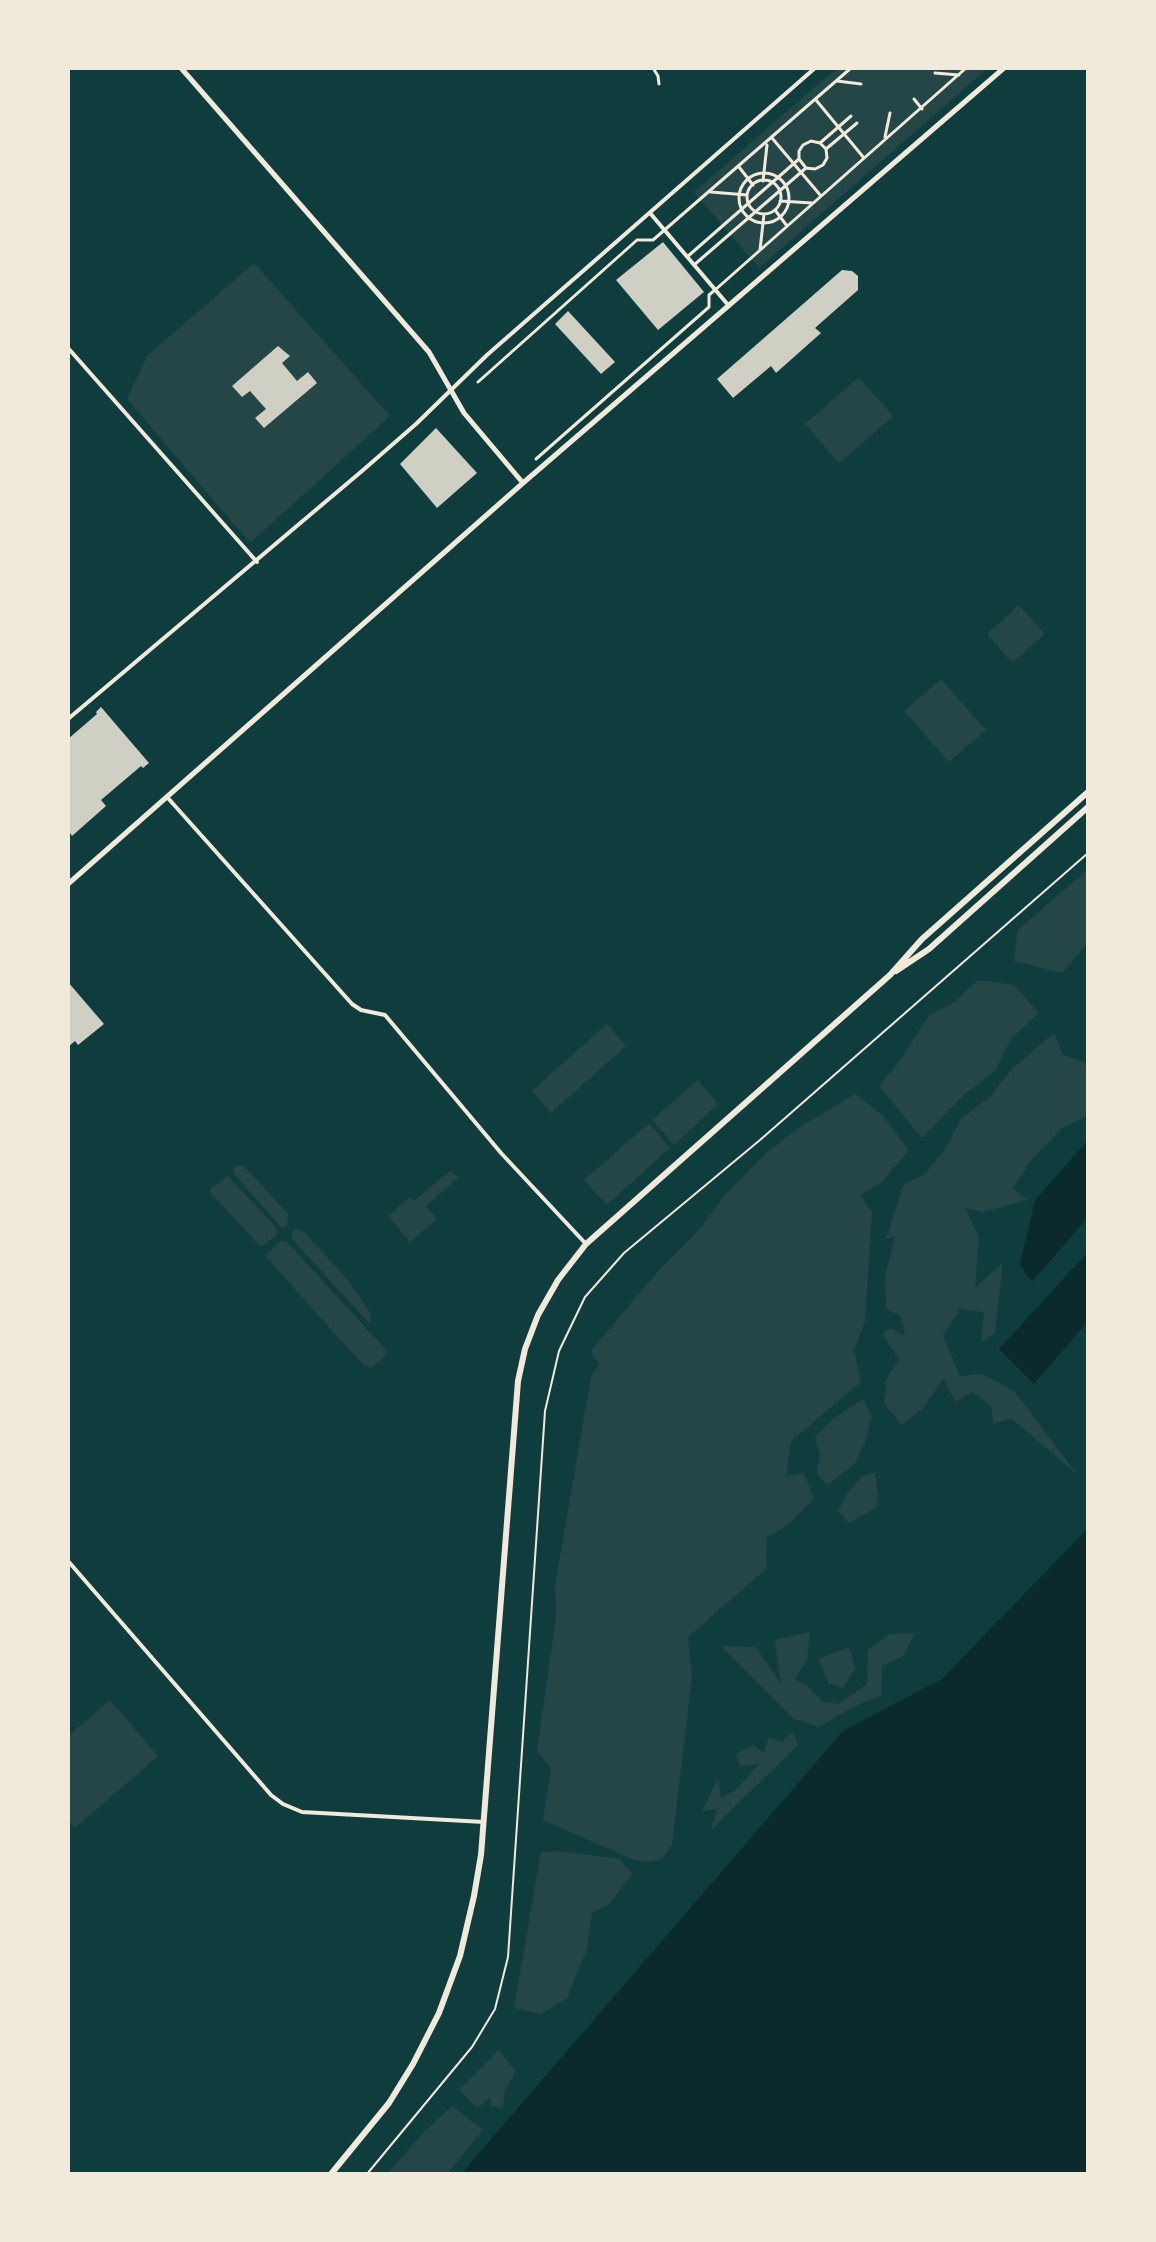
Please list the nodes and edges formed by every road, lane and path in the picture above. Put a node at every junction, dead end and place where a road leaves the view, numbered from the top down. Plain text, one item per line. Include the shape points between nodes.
1 (181, 68) edge
2 (653, 68) edge
3 (815, 68) edge
4 (851, 68) edge
5 (966, 68) edge
6 (1004, 68) edge
7 (935, 73) dead end
8 (959, 75) junction
9 (837, 81) junction
10 (659, 84) dead end
11 (861, 84) dead end
12 (914, 99) dead end
13 (816, 100) junction
14 (922, 109) junction
15 (890, 113) dead end
16 (851, 116) dead end
17 (857, 123) dead end
18 (839, 126) junction
19 (845, 133) junction
20 (772, 138) junction
21 (885, 140) junction
22 (820, 143) junction
23 (767, 144) junction
24 (826, 149) junction
25 (864, 158) junction
26 (799, 159) junction
27 (794, 164) junction
28 (739, 167) junction
29 (806, 168) junction
30 (764, 172) junction
31 (801, 172) junction
32 (780, 177) junction
33 (748, 178) junction
34 (763, 181) junction
35 (772, 183) junction
36 (787, 184) junction
37 (753, 185) junction
38 (779, 191) junction
39 (711, 192) junction
40 (739, 195) junction
41 (747, 195) junction
42 (821, 196) junction
43 (780, 201) junction
44 (790, 201) junction
45 (748, 203) junction
46 (813, 203) junction
47 (742, 210) junction
48 (775, 210) junction
49 (755, 212) junction
50 (650, 213) junction
51 (764, 214) junction
52 (781, 217) junction
53 (748, 218) junction
54 (762, 223) junction
55 (787, 226) junction
56 (665, 230) junction
57 (759, 251) junction
58 (687, 257) junction
59 (694, 265) junction
60 (715, 290) junction
61 (729, 306) junction
62 (68, 348) edge
63 (478, 382) dead end
64 (451, 389) junction
65 (536, 459) dead end
66 (523, 483) junction
67 (257, 562) junction
68 (68, 719) edge
69 (1088, 792) edge
70 (166, 796) junction
71 (1088, 807) edge
72 (1088, 853) edge
73 (68, 884) edge
74 (890, 975) junction
75 (586, 1244) junction
76 (68, 1561) edge
77 (484, 1822) junction
78 (331, 2174) edge
79 (367, 2174) edge

1 - 64 main road via 429,352
2 - 10 street
3 - 50 street
4 - 9 street
5 - 8 street
6 - 61 main road
7 - 8 street
8 - 14 street
9 - 11 street
9 - 13 street
12 - 14 street
13 - 18 street
13 - 20 street
14 - 21 street
15 - 21 street
16 - 18 street
17 - 19 street
18 - 19 street
18 - 22 street
19 - 24 street
19 - 25 street
20 - 23 street
20 - 27 street
21 - 25 street
22 - 24 street
22 - 26 street via 803,145
23 - 28 street
23 - 30 street
24 - 29 street via 823,165
25 - 42 street
26 - 27 street
26 - 29 street
27 - 31 street
27 - 32 street
28 - 33 street
28 - 39 street
29 - 31 street
30 - 32 street
30 - 33 street
30 - 34 street
31 - 36 street
31 - 42 street
32 - 35 street
32 - 36 street
33 - 37 street
33 - 40 street
34 - 35 street
34 - 37 street
35 - 38 street
35 - 45 street
36 - 38 street
36 - 44 street
37 - 41 street
38 - 43 street
38 - 49 street
39 - 40 street
39 - 56 street
40 - 41 street
40 - 47 street
41 - 45 street
42 - 46 street
43 - 44 street
43 - 48 street
44 - 46 street
44 - 52 street
45 - 47 street
45 - 49 street
46 - 55 street
47 - 53 street
47 - 58 street
48 - 51 street
48 - 52 street
49 - 51 street
49 - 53 street
50 - 56 street
50 - 64 street
51 - 54 street
52 - 54 street
52 - 55 street
53 - 54 street
53 - 59 street
54 - 57 street
55 - 57 street
56 - 58 street
56 - 63 street via 653,240 637,240
57 - 60 street
58 - 59 street
59 - 60 street
60 - 61 street
60 - 65 street via 709,307
61 - 66 main road
62 - 67 street
64 - 66 main road via 475,429
64 - 67 street
66 - 70 main road
67 - 68 street
69 - 74 main road via 922,939
70 - 73 main road
70 - 75 street via 352,1004 385,1015
71 - 74 main road via 929,949
72 - 79 path via 624,1253 585,1297 559,1351 545,1411 508,1957 495,2009 472,2047
74 - 75 main road
75 - 77 main road via 538,1315 518,1381
76 - 77 street via 283,1804 302,1812
77 - 78 main road via 460,1956 439,2013 389,2103

